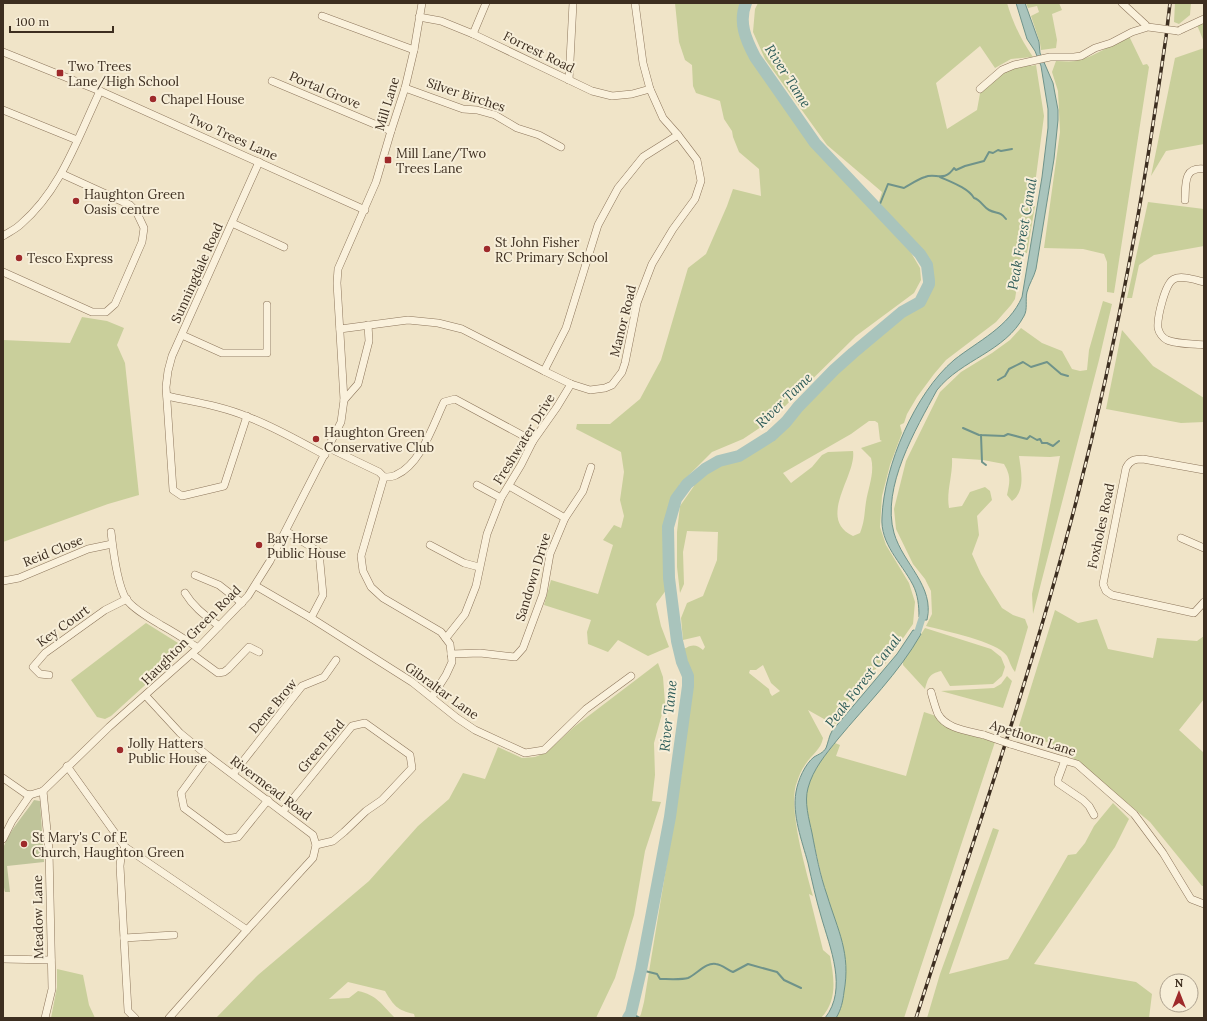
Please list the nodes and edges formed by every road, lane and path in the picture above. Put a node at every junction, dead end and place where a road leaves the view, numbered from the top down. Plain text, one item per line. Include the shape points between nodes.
1 (422, 3) edge
2 (486, 3) edge
3 (573, 3) edge
4 (635, 3) edge
5 (1122, 3) edge
6 (322, 16) dead end
7 (419, 17) junction
8 (1204, 19) edge
9 (1148, 27) junction
10 (473, 34) junction
11 (414, 50) junction
12 (3, 52) edge
13 (569, 80) junction
14 (272, 81) dead end
15 (405, 88) junction
16 (650, 89) junction
17 (980, 89) dead end
18 (100, 91) junction
19 (3, 110) edge
20 (391, 131) junction
21 (678, 135) junction
22 (77, 140) junction
23 (561, 147) dead end
24 (259, 162) junction
25 (1204, 169) edge
26 (62, 174) junction
27 (1185, 200) dead end
28 (365, 210) junction
29 (232, 223) junction
30 (3, 236) edge
31 (284, 246) dead end
32 (3, 272) edge
33 (1204, 282) edge
34 (267, 305) dead end
35 (368, 325) junction
36 (340, 329) junction
37 (182, 335) junction
38 (1204, 345) edge
39 (544, 371) junction
40 (571, 384) junction
41 (167, 396) junction
42 (344, 400) junction
43 (247, 416) junction
44 (533, 441) junction
45 (327, 452) junction
46 (591, 467) dead end
47 (1204, 470) edge
48 (384, 477) junction
49 (477, 485) dead end
50 (509, 486) junction
51 (501, 498) junction
52 (565, 518) junction
53 (286, 531) junction
54 (111, 532) dead end
55 (1181, 538) dead end
56 (112, 544) junction
57 (430, 545) dead end
58 (1204, 548) edge
59 (479, 567) junction
60 (195, 575) dead end
61 (3, 581) edge
62 (256, 586) junction
63 (185, 593) dead end
64 (127, 599) junction
65 (1204, 602) edge
66 (242, 603) junction
67 (310, 618) junction
68 (220, 626) junction
69 (446, 638) junction
70 (198, 648) junction
71 (259, 652) dead end
72 (192, 654) junction
73 (451, 654) junction
74 (336, 660) dead end
75 (49, 676) dead end
76 (631, 676) dead end
77 (931, 692) dead end
78 (146, 696) junction
79 (432, 697) junction
80 (208, 756) junction
81 (1065, 760) junction
82 (67, 766) junction
83 (233, 774) junction
84 (3, 778) edge
85 (43, 791) junction
86 (30, 795) junction
87 (268, 800) junction
88 (283, 811) junction
89 (1094, 815) dead end
90 (3, 839) edge
91 (316, 845) junction
92 (125, 848) junction
93 (1204, 904) edge
94 (247, 930) junction
95 (174, 935) dead end
96 (124, 938) junction
97 (3, 959) edge
98 (51, 960) junction
99 (45, 1018) edge
100 (135, 1018) edge
101 (169, 1018) edge

1 - 7 street, Mill Lane
2 - 10 street
3 - 13 street
4 - 16 street, Manor Road via 643,63
5 - 9 street
6 - 11 street
7 - 10 street, Forrest Road via 440,20
7 - 11 street, Mill Lane
8 - 9 street, bridge via 1178,31
9 - 17 street via 1081,56 1050,58 1014,65 1002,70
10 - 13 street, Forrest Road
11 - 15 street, Mill Lane
12 - 18 street, Two Trees Lane
13 - 16 street, Forrest Road via 592,91 612,96
14 - 20 street, Portal Grove
15 - 20 street, Mill Lane
15 - 23 street, Silver Birches via 463,109 495,115 517,128 539,135
16 - 21 street, Manor Road via 663,118
18 - 22 street
18 - 24 street, Two Trees Lane
19 - 22 street
20 - 28 street, Mill Lane
21 - 39 street via 643,157 618,188 598,225 566,328
21 - 40 street, Manor Road via 697,160 701,181 695,199 652,264 637,303 622,372 612,385 605,388 590,390
22 - 26 street
24 - 28 street, Two Trees Lane
24 - 29 street, Sunningdale Road
25 - 27 street via 1196,168 1190,171 1187,176
26 - 30 street via 31,214
26 - 32 street via 130,205 136,211 144,228 142,242 115,304 106,312 92,312
28 - 36 street, Haughton Green Road via 338,269
29 - 31 street
29 - 37 street, Sunningdale Road
33 - 38 street via 1181,278 1168,283 1158,322 1160,333 1167,340
34 - 37 street via 267,353 222,353
35 - 36 street, Manor Road
35 - 39 street, Manor Road via 408,320 462,329
35 - 42 street via 369,341 358,384
36 - 42 street, Haughton Green Road
37 - 41 street, Sunningdale Road via 168,371
39 - 40 street, Manor Road
40 - 44 street, Freshwater Drive
41 - 43 street
41 - 43 street, Sunningdale Road via 174,490 182,496 224,486
42 - 45 street, Haughton Green Road via 341,422
43 - 45 street
44 - 48 street via 455,399 449,400 444,402 419,454 405,470 395,476
44 - 50 street, Freshwater Drive
45 - 48 street via 379,472
45 - 53 street, Haughton Green Road
46 - 52 street, Sandown Drive via 583,491
47 - 65 street, Foxholes Road via 1143,459 1129,462 1102,584 1112,595 1181,611 1194,613
48 - 69 street via 362,556 363,570 371,586 383,598 441,632
49 - 51 street
50 - 51 street, Freshwater Drive
50 - 52 street
51 - 59 street, Freshwater Drive via 487,534
52 - 73 street, Sandown Drive via 550,554 543,594 519,653 515,657 480,653
53 - 62 street, Haughton Green Road
53 - 67 street via 319,552 324,596
54 - 56 street
55 - 58 street
56 - 61 street, Reid Close via 88,549 19,578
56 - 64 street via 120,582
57 - 59 street via 464,563
59 - 69 street, Freshwater Drive via 476,586 466,614
60 - 66 street via 218,585
62 - 66 street, Haughton Green Road
62 - 67 street, Gibraltar Lane
63 - 68 street via 199,610
64 - 70 street via 152,620
64 - 75 street, Key Court via 105,610 42,656 33,667 40,674
66 - 68 street, Haughton Green Road
67 - 79 street, Gibraltar Lane
68 - 70 street, Haughton Green Road
69 - 73 street via 450,644
70 - 72 street, Haughton Green Road
71 - 72 street via 249,647 224,672 218,673
72 - 78 street, Haughton Green Road
73 - 79 street via 452,662
74 - 83 street, Dene Brow via 324,677 302,686
76 - 79 street, Gibraltar Lane via 586,709 544,750 525,753 475,730
77 - 81 street, Apethorn Lane, bridge via 938,715 946,723
78 - 80 street, Rivermead Road via 180,733
78 - 82 street, Haughton Green Road
80 - 83 street, Rivermead Road
80 - 87 street via 181,793 184,808 196,817 226,839 238,837
81 - 89 street via 1058,783 1083,800
81 - 93 street, Apethorn Lane via 1077,764 1134,814 1192,899
82 - 85 street, Haughton Green Road
82 - 92 street
83 - 87 street, Rivermead Road
84 - 86 street
85 - 86 street
85 - 98 street, Meadow Lane via 49,850
86 - 90 street
87 - 88 street, Rivermead Road
88 - 91 street, Rivermead Road via 313,835
88 - 91 street, Green End via 352,726 365,723 410,755 412,768 382,800 333,840
91 - 94 street via 313,858
92 - 94 street
92 - 96 street via 120,866
94 - 101 street
95 - 96 street
96 - 100 street via 128,1011
97 - 98 street
98 - 99 street, Meadow Lane via 52,989

